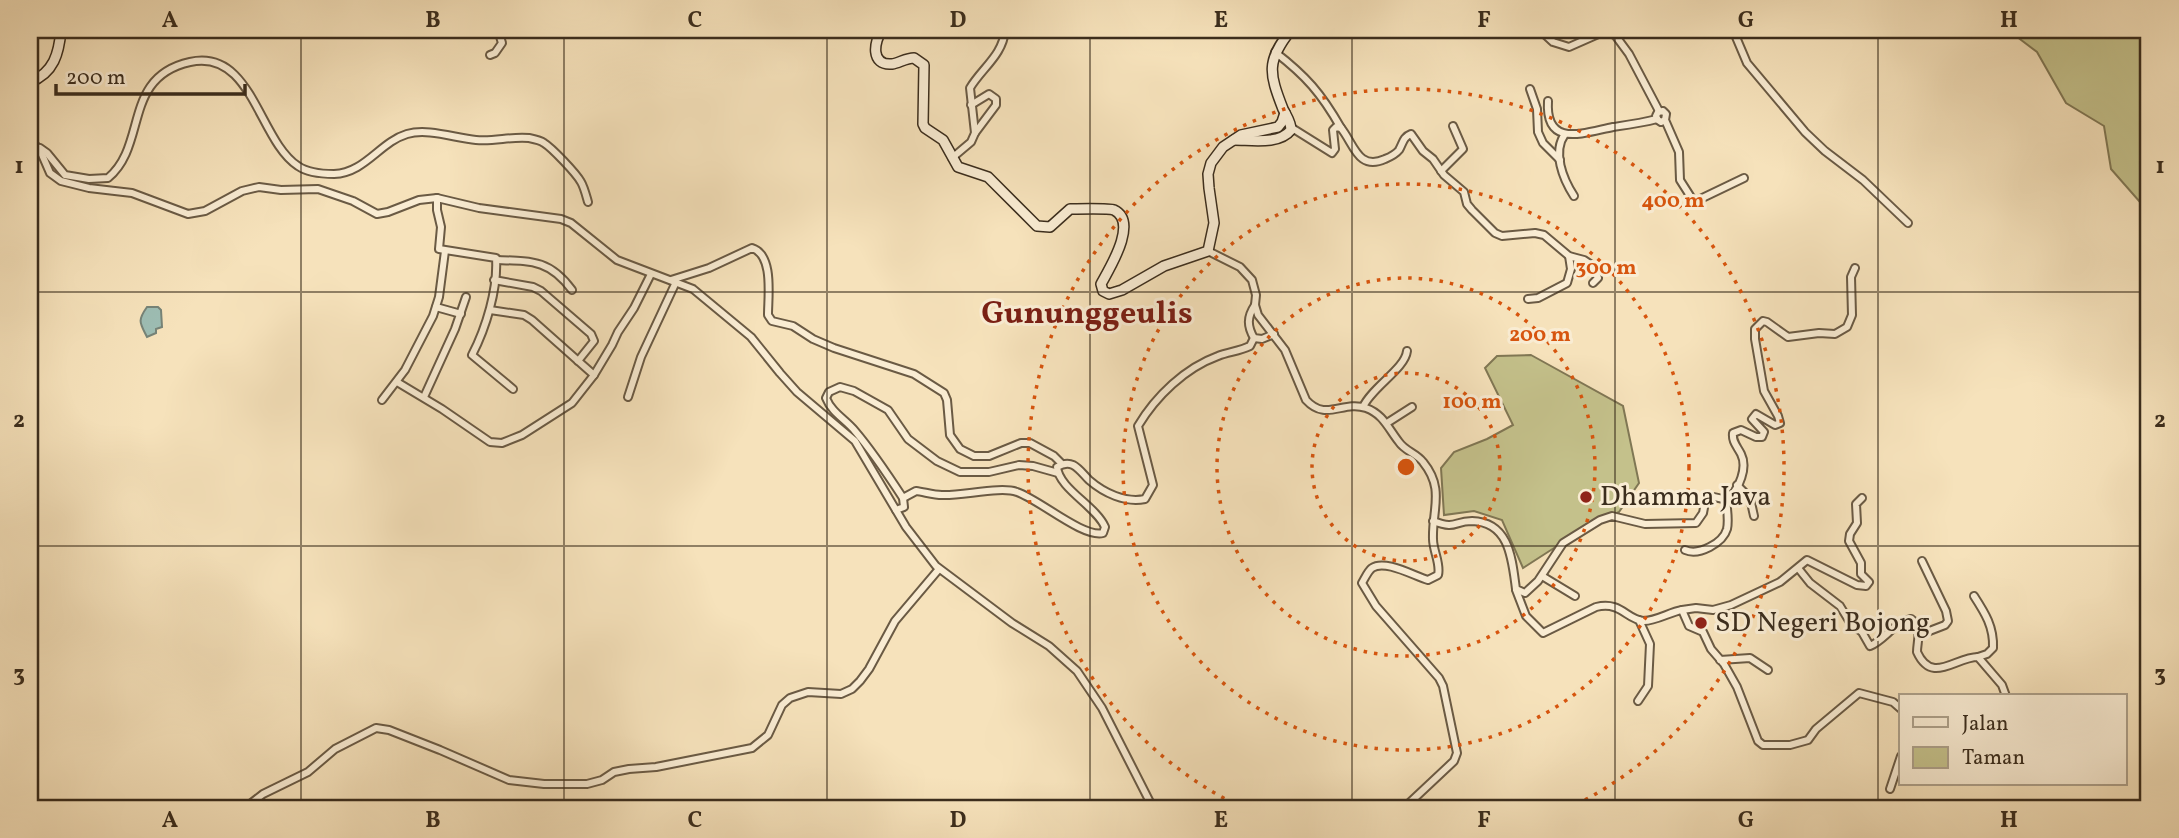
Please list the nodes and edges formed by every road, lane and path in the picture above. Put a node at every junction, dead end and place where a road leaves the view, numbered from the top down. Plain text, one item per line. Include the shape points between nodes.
1 (61, 30) edge
2 (498, 30) edge
3 (882, 30) edge
4 (1005, 30) edge
5 (1291, 30) edge
6 (1539, 30) edge
7 (1733, 30) edge
8 (1275, 52) junction
9 (490, 55) dead end
10 (30, 82) edge
11 (1530, 89) dead end
12 (1548, 101) dead end
13 (971, 105) junction
14 (1285, 113) junction
15 (1658, 115) junction
16 (1452, 126) dead end
17 (1292, 128) junction
18 (1340, 128) junction
19 (975, 133) junction
20 (1565, 134) junction
21 (1233, 140) junction
22 (32, 142) edge
23 (952, 158) junction
24 (1560, 160) junction
25 (1441, 171) junction
26 (1744, 178) dead end
27 (1574, 196) dead end
28 (437, 198) junction
29 (588, 202) dead end
30 (1908, 223) dead end
31 (445, 251) junction
32 (1208, 251) junction
33 (1569, 256) junction
34 (497, 260) junction
35 (1855, 268) dead end
36 (651, 274) junction
37 (495, 281) junction
38 (672, 281) junction
39 (1593, 283) dead end
40 (572, 290) dead end
41 (466, 296) dead end
42 (1528, 299) dead end
43 (1255, 305) junction
44 (436, 307) junction
45 (489, 310) junction
46 (461, 314) junction
47 (1274, 334) junction
48 (1254, 338) junction
49 (1407, 351) dead end
50 (578, 361) junction
51 (594, 375) junction
52 (397, 382) junction
53 (513, 389) dead end
54 (424, 397) junction
55 (628, 397) dead end
56 (382, 400) dead end
57 (1363, 407) junction
58 (1412, 407) dead end
59 (1387, 423) junction
60 (1062, 464) junction
61 (1058, 473) junction
62 (1737, 485) junction
63 (903, 498) junction
64 (1862, 498) dead end
65 (1727, 500) junction
66 (896, 510) junction
67 (1754, 516) dead end
68 (1433, 521) junction
69 (1685, 550) dead end
70 (1922, 561) dead end
71 (1798, 568) junction
72 (939, 569) junction
73 (1542, 576) junction
74 (1516, 589) junction
75 (1575, 596) dead end
76 (1974, 596) dead end
77 (1682, 610) junction
78 (1639, 620) junction
79 (1919, 635) junction
80 (1978, 657) junction
81 (1720, 660) junction
82 (1768, 670) dead end
83 (2005, 694) edge
84 (1638, 701) dead end
85 (1899, 707) edge
86 (1899, 763) edge
87 (1890, 789) dead end
88 (245, 808) edge
89 (1153, 808) edge
90 (1404, 808) edge

1 - 10 main road via 53,65
2 - 9 street via 502,43
3 - 23 main road via 875,46 880,61 888,64 914,58 924,65 923,124 943,140
4 - 13 street via 999,50 970,88
5 - 8 main road
6 - 15 street via 1553,42 1569,47 1603,32 1615,35
7 - 30 street via 1747,63 1805,132
8 - 14 main road via 1273,76
8 - 18 street via 1316,88
11 - 24 street via 1538,132
12 - 20 street via 1550,122
13 - 19 street
13 - 19 street via 989,94 996,99
14 - 17 main road
14 - 21 main road via 1278,127
15 - 20 street
15 - 26 street via 1660,121 1665,120 1679,152 1680,180 1694,202
16 - 25 street via 1463,149
17 - 18 street via 1332,153 1333,130
17 - 21 main road via 1279,139
18 - 25 street via 1370,163 1395,154 1411,134
19 - 23 street
20 - 24 street
21 - 32 main road via 1217,153 1208,174 1214,223
22 - 28 street via 50,173 61,181 132,193 188,214 256,187 318,189 377,214
22 - 29 street via 65,175 106,179 126,151 142,102 154,83 179,65 208,61 243,84 281,149 307,170 347,172 413,133 478,140 531,138 544,143 579,179
23 - 32 main road via 959,168 988,177 1037,226 1050,227 1070,209 1115,211 1123,222 1123,232 1116,259 1101,284 1107,294
24 - 27 street via 1563,178
25 - 33 street via 1464,192 1467,204 1495,233 1542,234
28 - 31 street via 438,248
28 - 36 street via 565,221 611,257
31 - 34 street
31 - 44 street
32 - 43 street via 1247,273 1255,287
33 - 39 street via 1593,266 1598,275
33 - 42 street via 1572,268 1567,283
34 - 37 street
34 - 40 street via 535,262 561,276
35 - 62 street via 1852,316 1843,330 1788,337 1764,321 1755,329 1763,388 1780,422 1774,425 1756,414 1752,419 1764,432 1762,437 1734,432 1732,439 1744,465
36 - 38 street
36 - 51 street
37 - 45 street
37 - 50 street via 541,291 591,334 594,341
38 - 55 street
38 - 60 street via 752,248 758,250 766,263 772,321 914,374 944,393 950,435 960,449 974,456 1030,443
38 - 66 street via 693,289 746,332 797,392 851,437
41 - 46 street
43 - 47 street
43 - 48 street via 1248,323
44 - 46 street
44 - 52 street
45 - 50 street via 533,320
45 - 53 street via 472,355
46 - 54 street
47 - 48 street
47 - 57 street via 1311,406 1324,411
48 - 60 street via 1250,346 1217,356 1188,372 1145,415 1138,426 1153,485 1145,499 1117,497 1072,464
49 - 57 street via 1404,363 1377,386
50 - 51 street
51 - 54 street via 567,407 522,435 498,443
52 - 54 street
52 - 56 street
57 - 59 street
58 - 59 street
59 - 68 street via 1400,444 1421,458 1433,479 1437,495
60 - 61 street
61 - 63 street via 1102,519 1103,533 1083,531 1013,490 941,496 916,491
61 - 63 street via 1018,465 960,472 908,439 888,410 841,387 829,392 830,408 865,443
62 - 65 street
62 - 67 street via 1749,496
63 - 66 street via 904,507
64 - 71 street via 1856,504 1857,523 1849,541 1868,584 1857,585 1808,560
65 - 69 street via 1728,526 1721,539 1698,552
65 - 73 street via 1707,496 1701,517 1693,524 1645,524 1612,516 1600,520 1563,543
66 - 72 street
68 - 74 street via 1452,527 1469,521 1500,532 1510,551
68 - 90 street via 1439,566 1436,577 1427,580 1376,566 1362,583 1376,606 1439,678 1457,753
70 - 79 street via 1948,621
71 - 77 street via 1780,582 1723,608
71 - 79 street via 1840,606 1870,646 1911,619 1917,623
72 - 88 street via 895,621 869,669 852,689 841,694 795,695 782,705 764,740 752,748 614,772 595,782 544,784 509,780 376,728 335,748 308,772
72 - 89 street via 1077,671 1102,708
73 - 74 street via 1526,593
73 - 75 street
74 - 78 street via 1526,616 1543,633 1606,605
76 - 80 street via 1994,634 1993,648
77 - 78 street
77 - 81 street via 1689,626 1703,632
78 - 84 street via 1650,644 1648,686
79 - 80 street via 1917,652 1931,668
80 - 83 street
81 - 82 street via 1750,658
81 - 85 street via 1763,745 1808,740 1859,693
86 - 87 street

